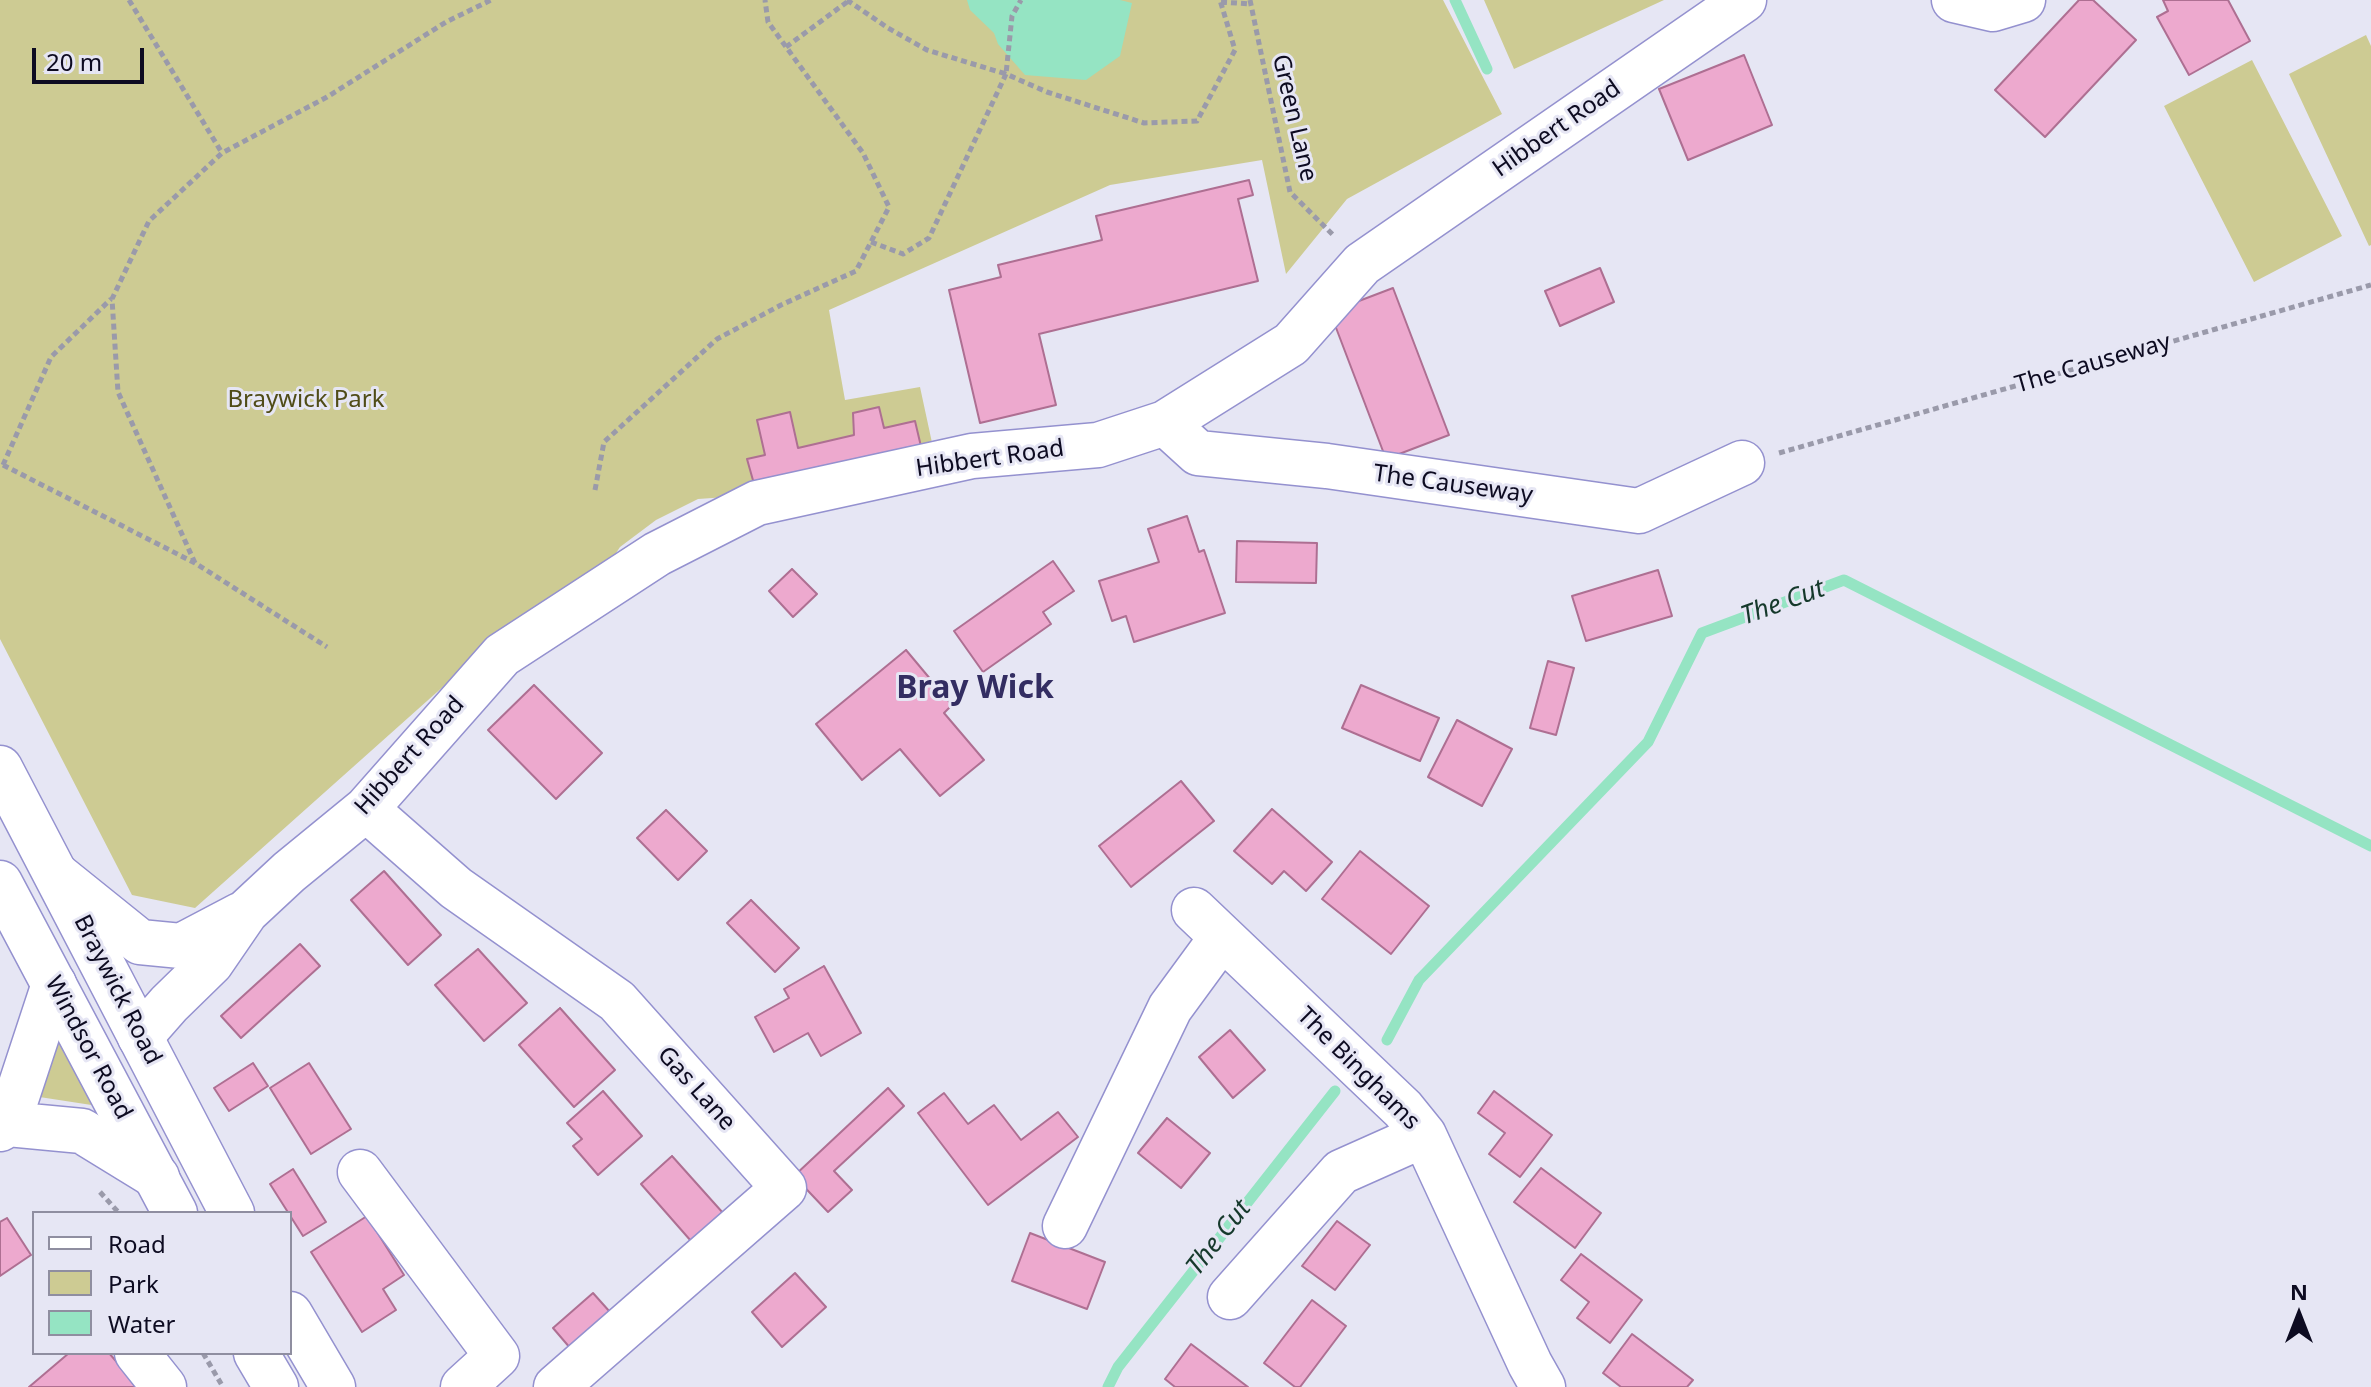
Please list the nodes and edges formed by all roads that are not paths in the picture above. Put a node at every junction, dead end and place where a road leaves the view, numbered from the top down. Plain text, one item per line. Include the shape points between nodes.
1 (1744, 0) edge
2 (1954, 0) edge
3 (2023, 0) edge
4 (1165, 423) junction
5 (1742, 463) dead end
6 (0, 768) edge
7 (366, 809) junction
8 (58, 876) junction
9 (0, 883) edge
10 (246, 912) junction
11 (54, 984) junction
12 (140, 1037) junction
13 (4, 1126) edge
14 (1424, 1135) junction
15 (360, 1172) dead end
16 (166, 1195) edge
17 (231, 1211) edge
18 (1065, 1226) dead end
19 (1230, 1297) dead end
20 (292, 1317) edge
21 (139, 1355) edge
22 (257, 1355) edge
23 (333, 1384) edge
24 (164, 1387) edge
25 (276, 1387) edge
26 (463, 1387) edge
27 (556, 1387) edge
28 (1543, 1387) edge

1 - 4 street, Hibbert Road via 1362,264 1291,344
2 - 3 street via 1993,9
4 - 5 street, The Causeway via 1198,453 1639,511
4 - 7 street, Hibbert Road via 1098,445 972,456 757,503 657,554 502,655
6 - 8 street, Braywick Road
7 - 10 street, Hibbert Road
7 - 27 street, Gas Lane via 456,888 617,1001 784,1188
8 - 10 street, Hibbert Road via 140,942 181,946
8 - 12 street, Braywick Road
9 - 11 street, Windsor Road
10 - 12 street, Hibbert Road via 211,963
11 - 13 street
11 - 16 street, Windsor Road
12 - 17 street, Braywick Road
13 - 16 street via 82,1131
14 - 18 street, The Binghams via 1208,923
14 - 19 street via 1341,1172
14 - 28 street, The Binghams
15 - 26 street via 497,1356
20 - 23 street
21 - 24 street
22 - 25 street

